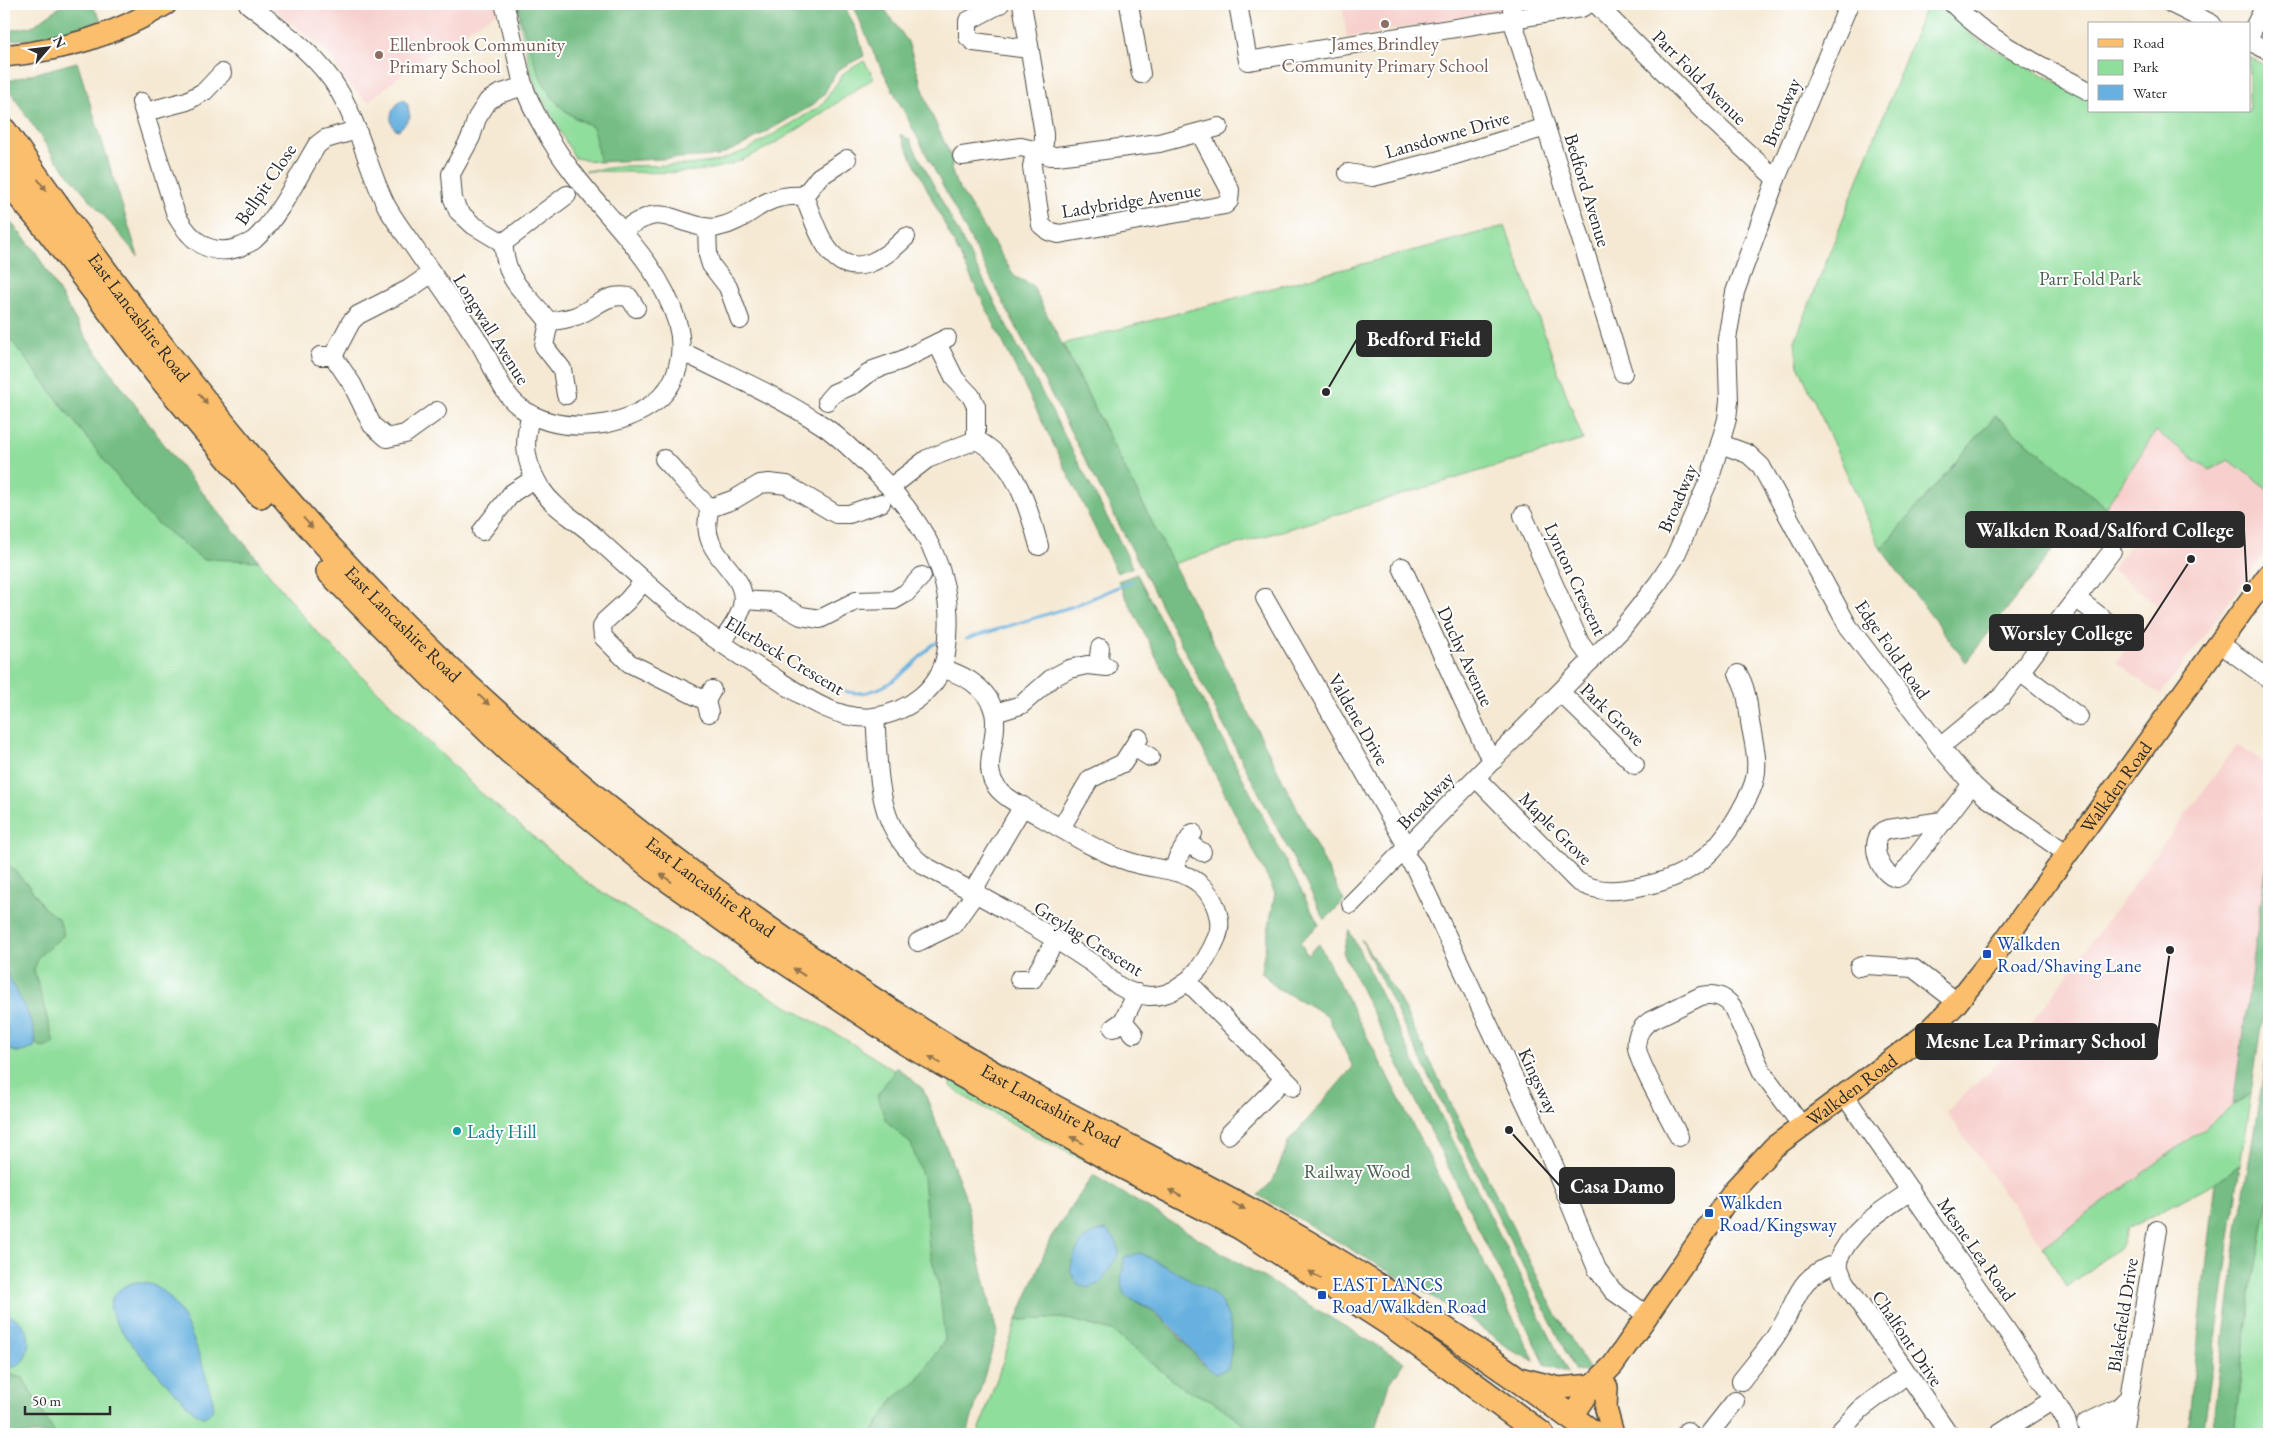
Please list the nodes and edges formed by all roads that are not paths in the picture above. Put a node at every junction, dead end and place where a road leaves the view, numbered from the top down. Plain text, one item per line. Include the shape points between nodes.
1 (166, 4) edge
2 (248, 4) edge
3 (504, 4) edge
4 (1000, 4) edge
5 (1022, 4) edge
6 (1129, 4) edge
7 (1238, 4) edge
8 (1589, 4) edge
9 (1596, 4) edge
10 (1849, 4) edge
11 (1953, 4) edge
12 (2172, 4) edge
13 (2266, 4) edge
14 (1512, 14) edge
15 (2208, 22) edge
16 (2250, 35) edge
17 (2250, 42) edge
18 (1029, 49) junction
19 (4, 51) edge
20 (2269, 51) edge
21 (39, 53) junction
22 (4, 56) edge
23 (4, 68) edge
24 (224, 70) dead end
25 (1141, 74) dead end
26 (524, 86) junction
27 (2088, 90) edge
28 (1546, 127) junction
29 (1219, 128) dead end
30 (357, 130) junction
31 (4, 131) edge
32 (1200, 133) junction
33 (1038, 151) junction
34 (962, 156) dead end
35 (4, 157) edge
36 (850, 158) dead end
37 (4, 177) edge
38 (1355, 177) dead end
39 (1776, 179) junction
40 (804, 196) junction
41 (557, 199) dead end
42 (707, 228) junction
43 (623, 230) junction
44 (50, 232) junction
45 (503, 243) junction
46 (901, 247) dead end
47 (432, 273) junction
48 (636, 308) dead end
49 (549, 322) junction
50 (742, 323) dead end
51 (681, 355) junction
52 (1623, 373) dead end
53 (566, 395) dead end
54 (826, 403) dead end
55 (437, 411) dead end
56 (532, 414) junction
57 (976, 440) junction
58 (1721, 444) junction
59 (675, 464) dead end
60 (535, 478) junction
61 (891, 487) junction
62 (881, 504) dead end
63 (710, 508) junction
64 (1523, 515) dead end
65 (481, 531) dead end
66 (1038, 547) dead end
67 (2112, 551) dead end
68 (1402, 567) dead end
69 (2269, 574) edge
70 (644, 581) junction
71 (921, 583) dead end
72 (2076, 598) junction
73 (743, 600) junction
74 (1268, 607) dead end
75 (2128, 638) dead end
76 (2219, 643) junction
77 (721, 644) junction
78 (1100, 648) dead end
79 (1592, 660) junction
80 (943, 668) junction
81 (2020, 672) junction
82 (1738, 674) dead end
83 (2269, 679) edge
84 (1561, 693) junction
85 (709, 702) dead end
86 (995, 714) junction
87 (875, 717) junction
88 (2079, 717) dead end
89 (1940, 748) junction
90 (1150, 757) dead end
91 (1494, 760) junction
92 (1635, 765) dead end
93 (1476, 778) junction
94 (1972, 784) junction
95 (1023, 806) junction
96 (1942, 821) dead end
97 (1061, 828) junction
98 (1194, 843) dead end
99 (1406, 850) junction
100 (2066, 854) junction
101 (1173, 871) junction
102 (974, 893) junction
103 (1351, 904) dead end
104 (930, 940) dead end
105 (1055, 941) junction
106 (1859, 967) dead end
107 (1187, 981) junction
108 (1030, 983) dead end
109 (1137, 993) junction
110 (1957, 1002) junction
111 (1123, 1027) dead end
112 (1845, 1096) junction
113 (1802, 1126) junction
114 (1228, 1135) dead end
115 (1680, 1136) dead end
116 (1911, 1191) junction
117 (2151, 1236) dead end
118 (1338, 1263) junction
119 (1837, 1263) junction
120 (1647, 1315) junction
121 (1907, 1374) junction
122 (1515, 1377) junction
123 (1741, 1381) dead end
124 (1600, 1386) junction
125 (2054, 1398) junction
126 (1735, 1401) dead end
127 (1523, 1426) edge
128 (1575, 1431) edge
129 (2070, 1431) edge
130 (1541, 1434) edge
131 (1612, 1434) edge
132 (1709, 1434) edge
133 (1837, 1434) edge
134 (1949, 1434) edge
135 (1999, 1434) edge

1 - 21 main road via 112,32
2 - 30 street, Longwall Avenue via 289,36 325,71
3 - 26 street, Longwall Avenue
4 - 18 street via 968,21 968,37 974,42
5 - 18 street
6 - 25 street
7 - 14 street via 1248,61
8 - 14 street via 1581,8
9 - 39 street, Parr Fold Avenue
10 - 39 street, Broadway
11 - 27 street via 1996,40
12 - 15 street
13 - 16 street
14 - 28 street, Bedford Avenue
17 - 20 street
18 - 33 street via 1044,134 1044,143
19 - 21 main road
21 - 22 main road
21 - 23 main road
24 - 30 street, Bellpit Close via 205,91 187,101 143,107 176,215 184,230 199,245 214,251 252,242 267,226 317,145
26 - 43 street, Longwall Avenue via 570,169
26 - 45 street via 488,101 451,174 452,199 458,211 473,225
28 - 38 street, Lansdowne Drive via 1436,161 1373,177
28 - 52 street, Bedford Avenue
29 - 32 street
30 - 47 street, Longwall Avenue via 388,210
31 -> 118 highway, East Lancashire Road via 106,273 257,466 386,606 538,750 654,844 763,925 928,1035
32 - 33 street via 1159,144 1058,156
32 - 33 street, Ladybridge Avenue via 1230,190 1229,201 1225,205 1059,234 1046,230 1039,218 1032,167
33 - 34 street via 1022,147
35 - 44 main road
36 - 40 street via 820,177
37 - 44 highway, East Lancashire Road
39 - 58 street, Broadway via 1740,272 1731,307 1727,339 1729,401
40 - 42 street via 776,197 727,224
40 - 46 street via 827,248 842,267 871,264
41 - 45 street
42 - 43 street via 657,214
42 - 50 street via 711,265 728,287
43 - 51 street, Longwall Avenue via 648,264 672,310
127 -> 44 highway, East Lancashire Road via 1388,1322 1241,1228 1119,1164 908,1043 749,938 657,871 510,751 359,603 210,439
45 - 49 street via 510,276 520,292
47 - 55 street via 409,290 358,315 326,356 352,384 366,416 388,438 400,437 417,418
47 - 56 street, Longwall Avenue via 489,359 506,393 513,402
48 - 49 street via 629,297 617,295 601,300 578,315
49 - 53 street via 544,346 562,369
51 - 56 street, Longwall Avenue via 677,370 661,397 628,417 583,426
51 - 61 street, Ellerbeck Crescent via 691,356 771,395 823,426
54 - 57 street via 834,394 873,370 942,341 953,376 976,406
56 - 60 street, Ellerbeck Crescent via 524,443
57 - 61 street via 927,459
57 - 66 street via 995,451 1010,470 1033,523
58 - 79 street, Broadway via 1699,506 1674,559 1641,606
58 - 89 street, Edge Fold Road via 1748,454 1761,466 1848,626
59 - 63 street via 691,492
60 - 65 street via 507,498
60 - 70 street, Ellerbeck Crescent via 561,511
61 - 80 street, Ellerbeck Crescent via 920,526 944,578 949,636
62 - 63 street via 863,504 849,514 836,514 787,485 769,482
63 - 73 street via 707,527 712,549 738,580
64 - 79 street, Lynton Crescent via 1580,643
67 - 72 street
68 - 91 street, Duchy Avenue via 1486,750
69 - 76 main road, Walkden Road
70 - 77 street, Ellerbeck Crescent
70 - 85 street via 605,622 603,637 629,663
71 - 73 street via 894,600 856,601 827,617 814,620 775,602
72 - 75 street
72 - 81 street
73 - 77 street via 735,622
74 - 99 street, Valdene Drive
76 - 83 street
76 - 100 main road, Walkden Road
77 - 87 street, Ellerbeck Crescent via 823,706 855,716
78 - 86 street via 1102,667 1076,667 1060,673 1020,705
79 - 84 street, Broadway
80 - 86 street via 971,681
80 - 87 street, Ellerbeck Crescent via 918,699 903,709
81 - 88 street
81 - 89 street via 1994,705
82 - 93 street, Maple Grove via 1745,687 1757,760 1754,786 1725,838 1698,864 1676,877 1652,885 1610,891 1587,887 1577,881
84 - 91 street, Broadway
84 - 92 street, Park Grove
86 - 95 street, Greylag Crescent via 996,735 989,761 991,777 999,790
87 - 102 street, Greylag Crescent via 884,806 895,835 923,865
89 - 94 street, Edge Fold Road
90 - 97 street via 1137,743 1123,763 1090,779
91 - 93 street, Broadway
93 - 99 street, Broadway
94 - 96 street
94 - 100 street, Edge Fold Road
95 - 97 street, Greylag Crescent
95 - 102 street
97 - 101 street, Greylag Crescent via 1111,856
98 - 101 street
99 - 103 street, Broadway
99 - 120 street, Kingsway via 1548,1151 1597,1269 1613,1291
100 - 110 main road, Walkden Road
101 - 107 street, Greylag Crescent via 1202,886 1210,896 1219,921 1219,934 1207,959
102 - 104 street via 958,920
102 - 105 street, Greylag Crescent
105 - 108 street
105 - 109 street, Greylag Crescent via 1091,963 1120,987
106 - 110 street via 1913,968
107 - 109 street, Greylag Crescent via 1164,994 1149,996
107 - 114 street via 1288,1083
109 - 111 street
110 - 112 main road, Walkden Road via 1925,1036
112 - 113 main road, Walkden Road
112 - 116 street, Mesne Lea Road
113 - 115 street via 1762,1072 1732,1006 1727,1000 1710,994 1650,1021 1643,1026 1637,1041 1641,1059
113 - 120 main road, Walkden Road via 1774,1147 1734,1190
116 - 119 street via 1870,1218
116 - 125 street, Mesne Lea Road
117 - 129 street, Blakefield Drive via 2130,1396 2118,1408
118 - 122 highway, East Lancashire Road
118 - 128 highway via 1360,1287
119 - 121 street, Chalfont Drive via 1844,1281
119 - 123 street via 1824,1268 1802,1285 1779,1330
120 - 124 main road, Walkden Road
121 - 133 street via 1861,1409
121 - 134 street, Chalfont Drive
122 - 124 main road via 1559,1388
122 - 128 highway, East Lancashire Road
124 - 128 main road, Walkden Road
124 - 131 main road
125 - 129 street, Mesne Lea Road
125 - 135 street
126 - 132 street
127 - 130 highway, East Lancashire Road

